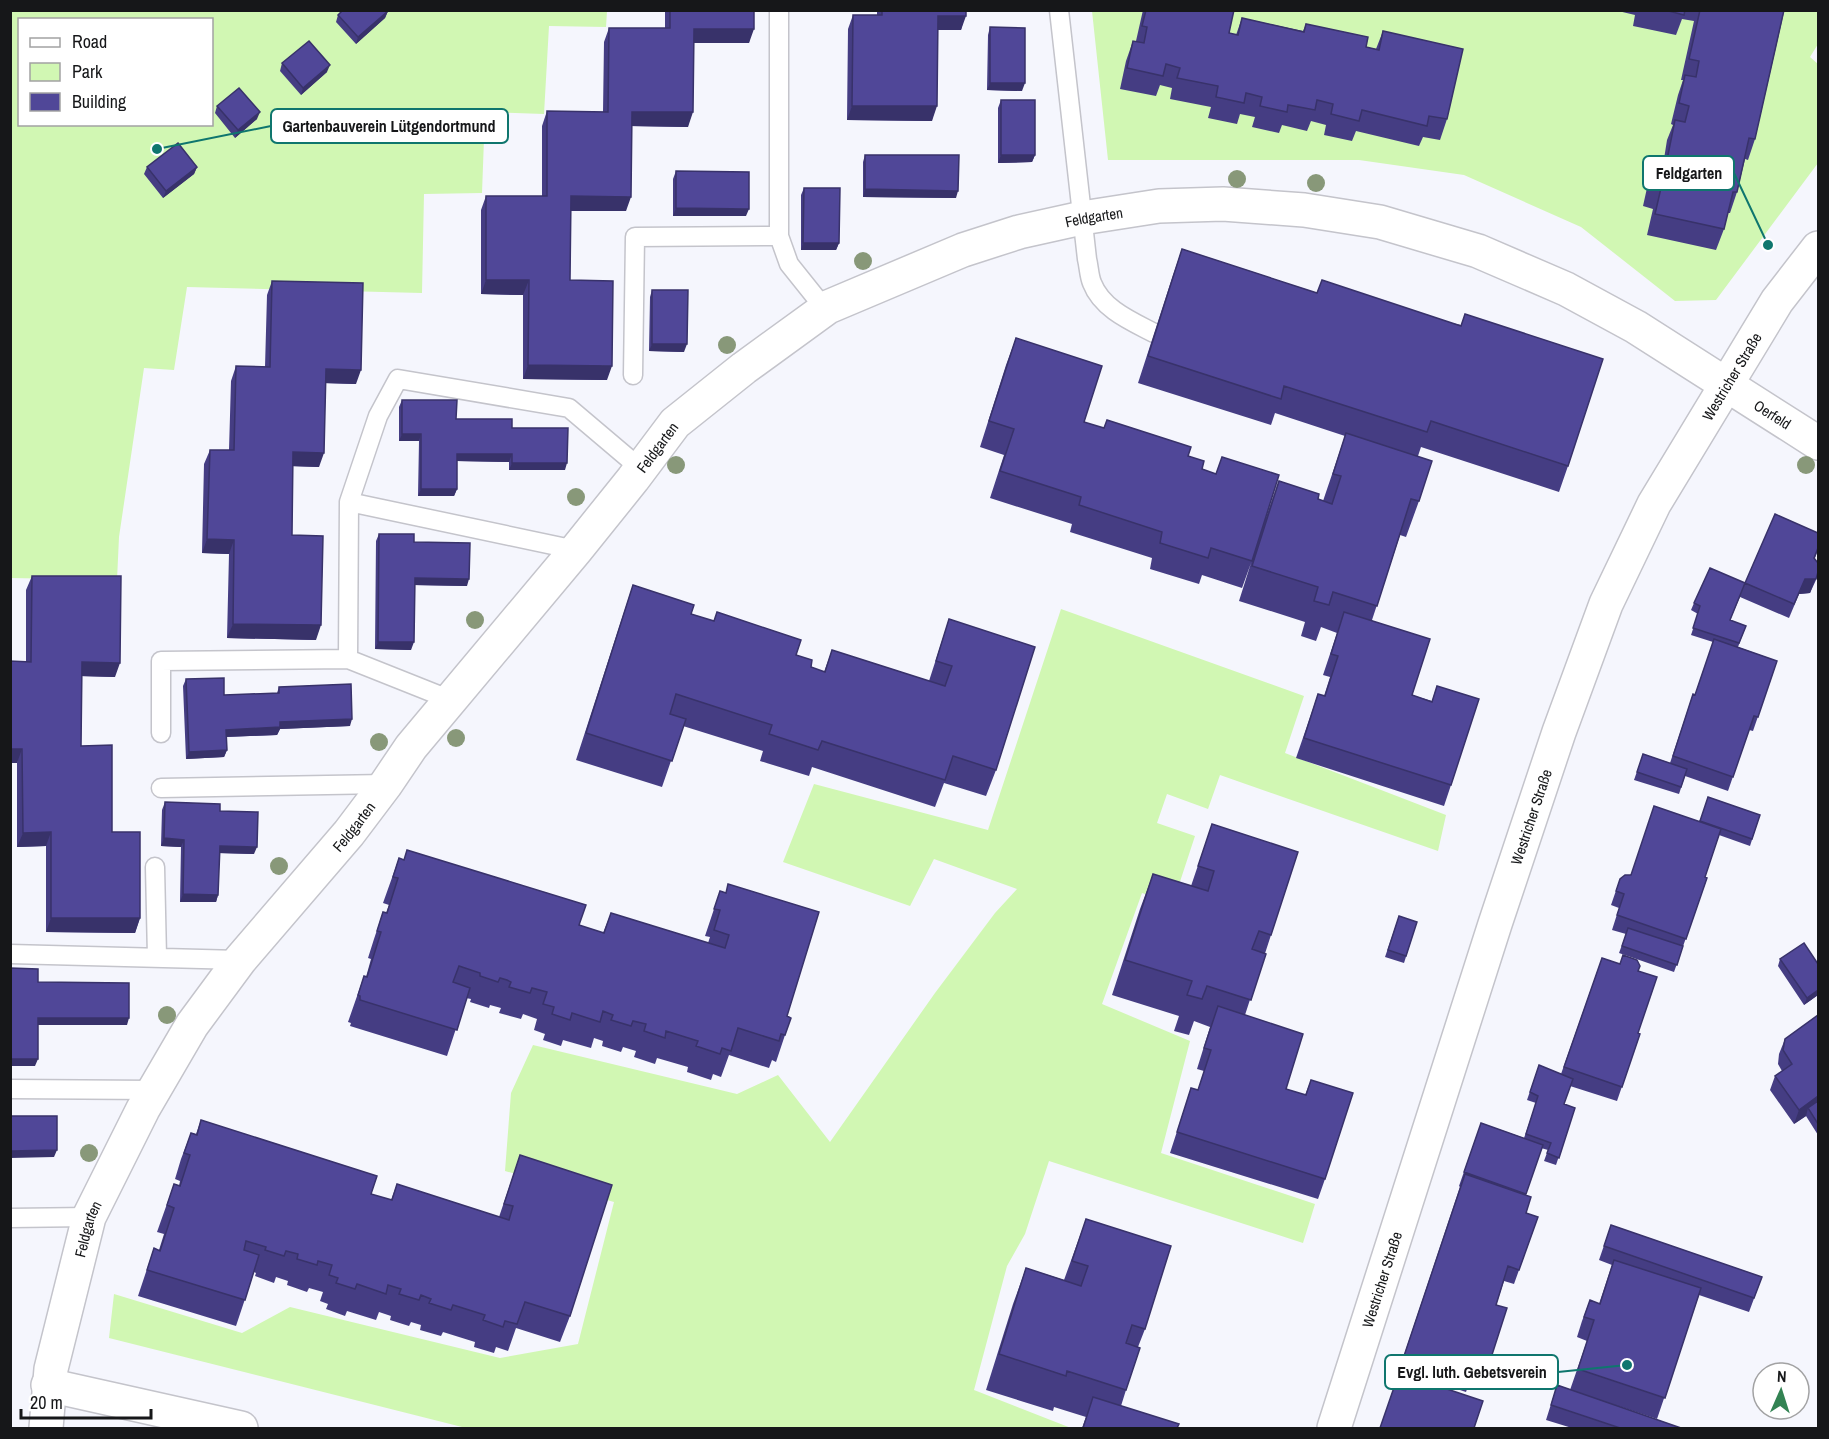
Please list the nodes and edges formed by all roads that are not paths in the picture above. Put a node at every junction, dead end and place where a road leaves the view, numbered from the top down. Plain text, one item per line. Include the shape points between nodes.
1 (779, 10) edge
2 (1059, 10) edge
3 (1082, 218) junction
4 (779, 236) junction
5 (1818, 248) edge
6 (825, 309) junction
7 (1154, 333) edge
8 (633, 375) dead end
9 (1726, 385) junction
10 (1818, 443) edge
11 (641, 469) junction
12 (349, 502) junction
13 (576, 550) junction
14 (348, 659) junction
15 (451, 700) junction
16 (161, 733) dead end
17 (386, 784) junction
18 (161, 788) dead end
19 (155, 867) dead end
20 (10, 954) edge
21 (156, 957) junction
22 (240, 960) junction
23 (10, 1089) edge
24 (154, 1090) junction
25 (89, 1217) junction
26 (10, 1218) edge
27 (48, 1385) junction
28 (46, 1428) edge
29 (241, 1428) edge
30 (1334, 1428) edge

1 - 4 lane
2 - 3 lane
3 - 6 street, Feldgarten via 963,250
3 - 7 lane via 1092,283 1105,303
3 - 9 street, Feldgarten via 1159,206 1223,204 1304,210 1380,222 1478,251 1566,289 1636,327
4 - 6 lane via 789,264
4 - 8 lane via 635,237
5 - 9 street, Westricher Straße via 1777,301
6 - 11 street, Feldgarten via 675,423
9 - 10 street, Oerfeld
9 - 30 street, Westricher Straße via 1654,504 1602,615 1495,924
11 - 12 lane via 569,408 398,379 378,417
11 - 13 street, Feldgarten
12 - 13 lane
12 - 14 lane
13 - 15 street, Feldgarten
14 - 15 lane
14 - 16 lane via 161,661
15 - 17 street, Feldgarten
17 - 18 lane
17 - 22 street, Feldgarten
19 - 21 lane
20 - 21 lane
21 - 22 lane
22 - 24 street, Feldgarten via 192,1025
23 - 24 lane
24 - 25 street, Feldgarten
25 - 26 lane
25 - 27 street, Feldgarten
27 - 28 street, Feldgarten
27 - 29 street

